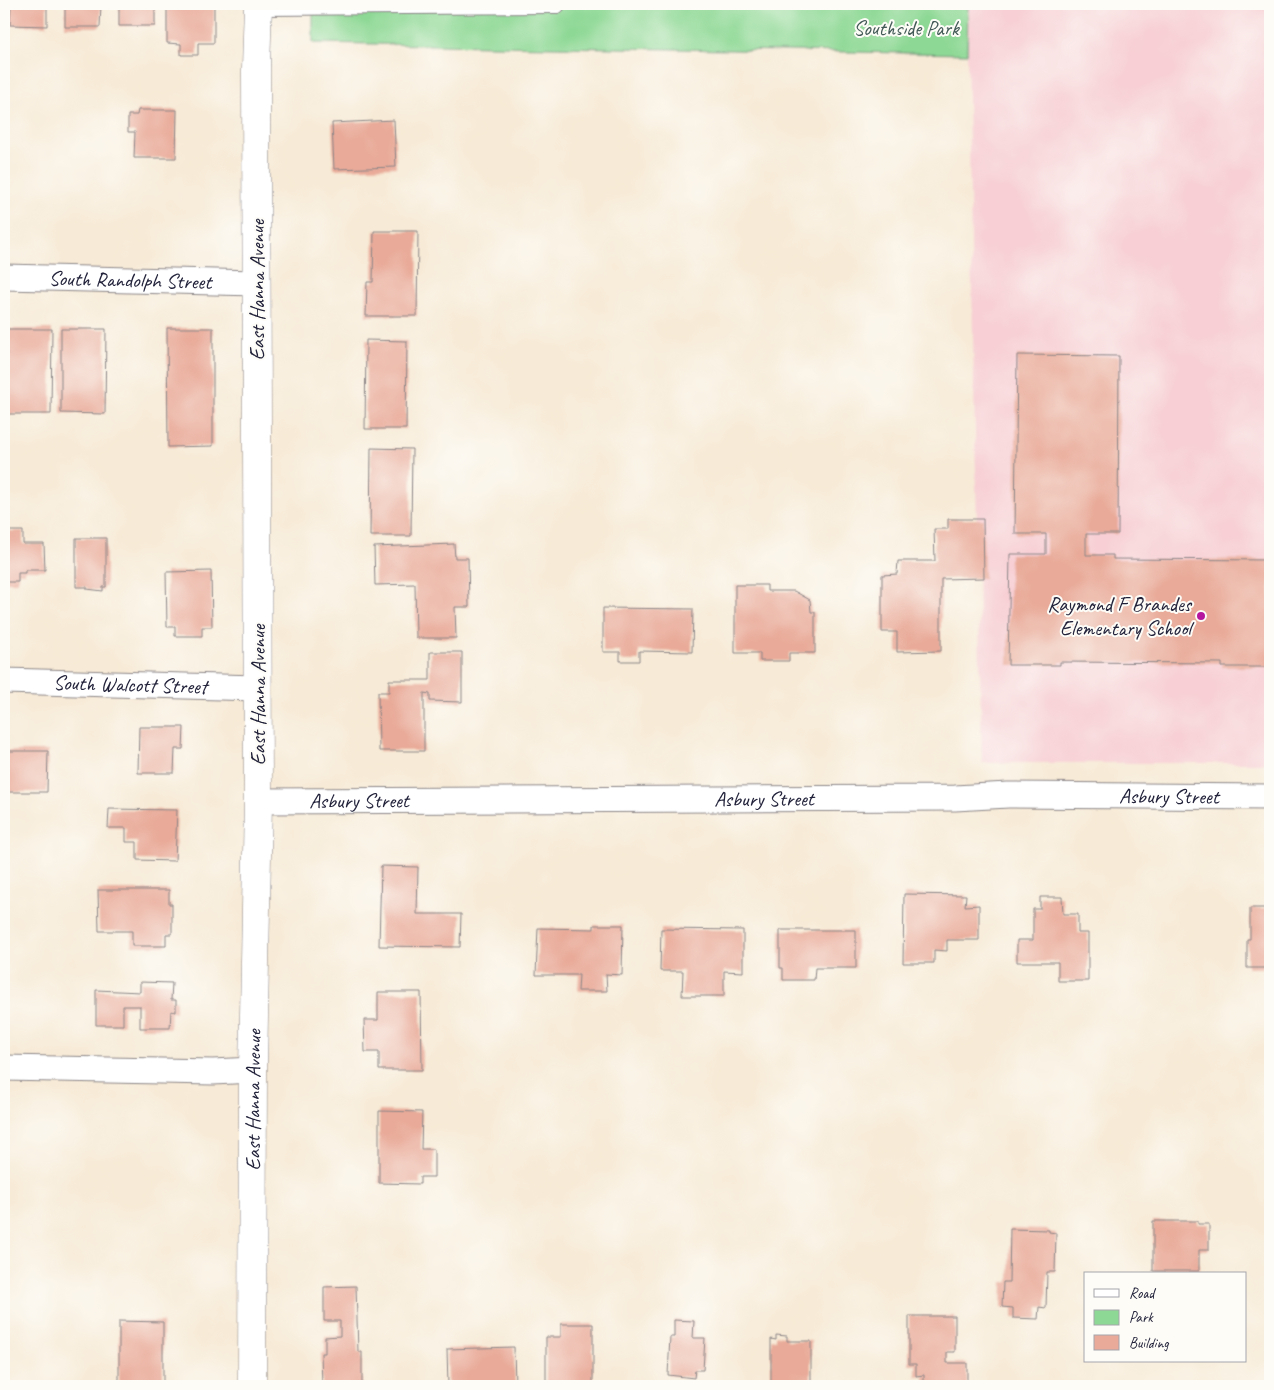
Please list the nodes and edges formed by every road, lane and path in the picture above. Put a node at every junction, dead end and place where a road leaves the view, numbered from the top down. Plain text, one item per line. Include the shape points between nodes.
1 (558, 4) edge
2 (258, 6) edge
3 (4, 277) edge
4 (257, 283) junction
5 (4, 681) edge
6 (257, 688) junction
7 (1270, 797) edge
8 (258, 801) junction
9 (4, 1068) edge
10 (253, 1070) junction
11 (252, 1386) edge

1 - 2 lane via 558,7
2 - 4 main road, East Hanna Avenue
3 - 4 street, South Randolph Street
4 - 6 main road, East Hanna Avenue
5 - 6 street, South Walcott Street
6 - 8 main road, East Hanna Avenue
7 - 8 street, Asbury Street via 1008,795 955,798
8 - 10 main road, East Hanna Avenue
9 - 10 street
10 - 11 main road, East Hanna Avenue

